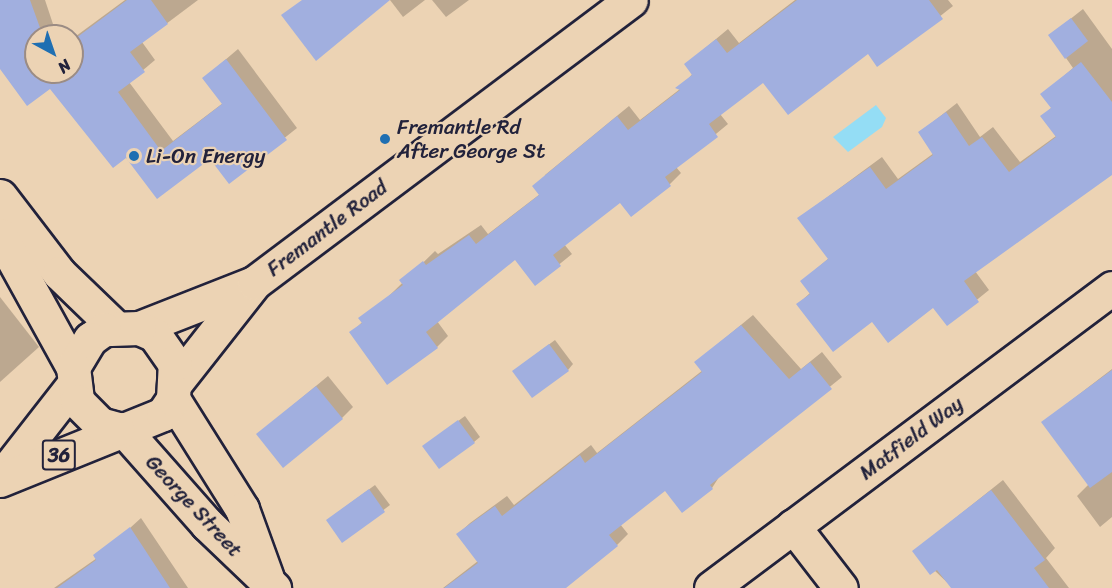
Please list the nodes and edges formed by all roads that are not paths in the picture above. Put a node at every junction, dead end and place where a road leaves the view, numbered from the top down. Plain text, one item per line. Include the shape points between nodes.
1 (631, 0) edge
2 (0, 196) edge
3 (0, 235) edge
4 (254, 283) junction
5 (1112, 288) edge
6 (127, 328) junction
7 (73, 376) junction
8 (175, 390) junction
9 (120, 429) junction
10 (0, 479) edge
11 (793, 526) junction
12 (271, 584) edge
13 (711, 588) edge
14 (841, 588) edge

1 - 4 main road, Fremantle Road
2 - 6 main road via 59,273
3 - 7 main road
4 - 6 main road, Fremantle Road
4 - 8 main road, Fremantle Road
5 - 11 main road, Matfield Way
6 - 7 main road via 90,339
6 - 8 main road via 168,348
7 - 9 main road via 87,414
7 - 10 main road, 36
8 - 9 main road via 149,424
8 - 12 main road, George Street via 242,509
9 - 10 main road, 36
9 - 12 main road, George Street via 207,524
11 - 13 main road, Matfield Way
11 - 14 main road

